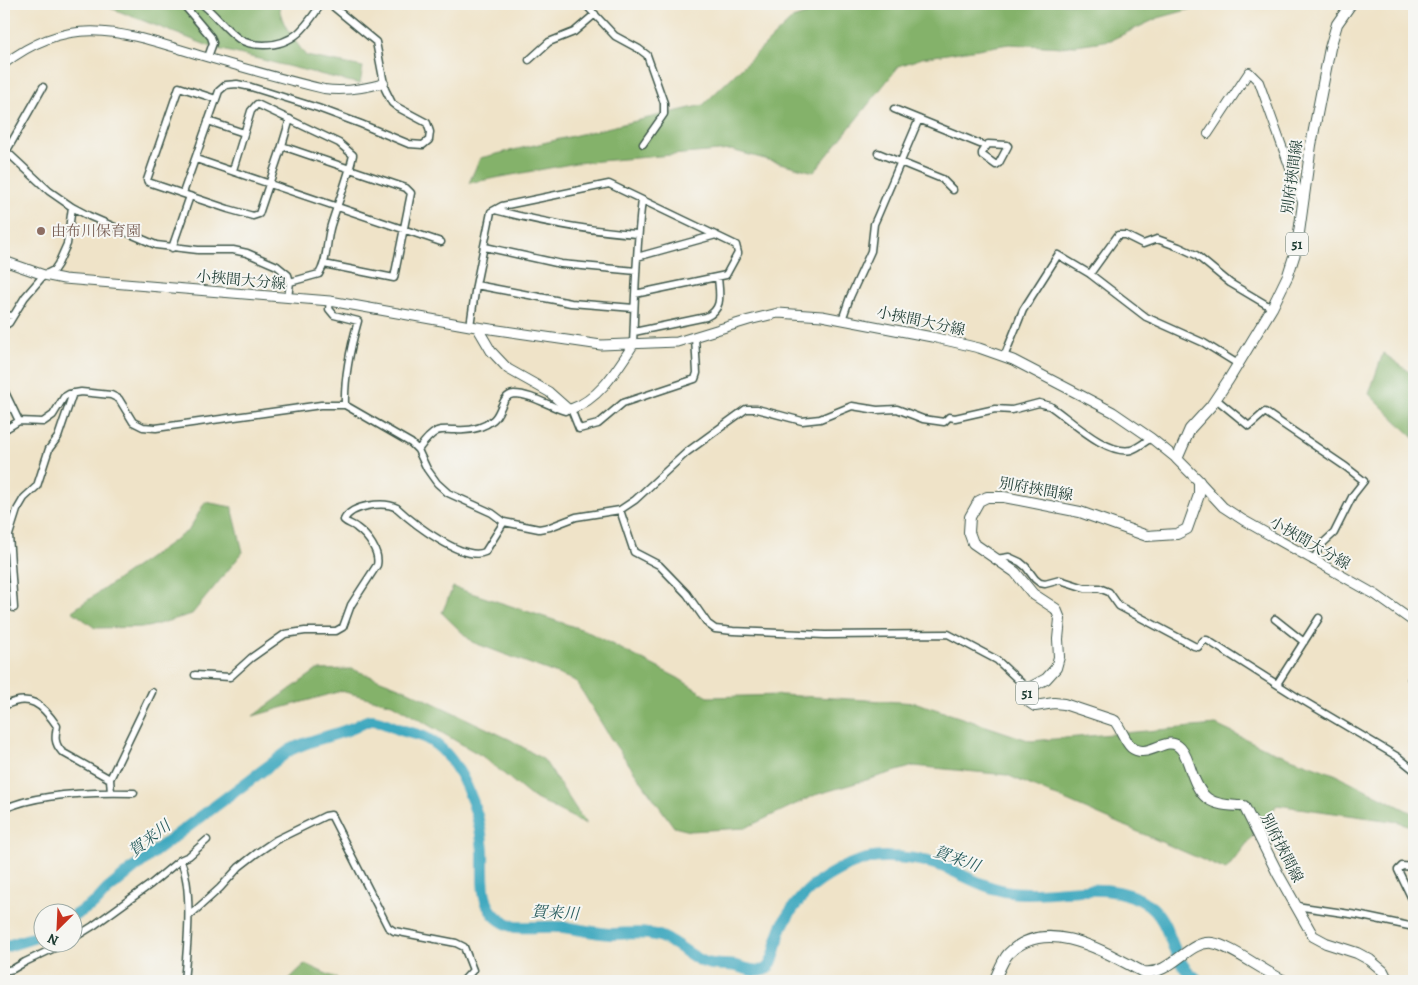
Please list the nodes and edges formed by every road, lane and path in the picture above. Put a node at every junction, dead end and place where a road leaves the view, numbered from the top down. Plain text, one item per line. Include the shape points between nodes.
1 (183, 4) edge
2 (202, 4) edge
3 (321, 4) edge
4 (330, 4) edge
5 (585, 4) edge
6 (1351, 4) edge
7 (595, 14) junction
8 (208, 57) junction
9 (530, 60) dead end
10 (4, 64) edge
11 (384, 83) junction
12 (42, 87) dead end
13 (216, 99) junction
14 (894, 109) dead end
15 (290, 119) junction
16 (919, 119) junction
17 (208, 121) junction
18 (244, 133) junction
19 (1208, 134) dead end
20 (643, 144) dead end
21 (985, 146) dead end
22 (281, 149) junction
23 (5, 151) edge
24 (878, 153) dead end
25 (196, 159) junction
26 (900, 162) junction
27 (350, 169) junction
28 (233, 170) junction
29 (270, 183) junction
30 (953, 190) dead end
31 (187, 195) junction
32 (642, 200) junction
33 (1303, 205) junction
34 (72, 207) junction
35 (338, 207) junction
36 (495, 210) junction
37 (404, 229) junction
38 (638, 234) junction
39 (716, 235) junction
40 (441, 242) dead end
41 (485, 247) junction
42 (172, 248) junction
43 (637, 257) junction
44 (4, 261) edge
45 (324, 264) junction
46 (636, 271) junction
47 (1090, 274) junction
48 (44, 275) junction
49 (718, 276) junction
50 (290, 282) junction
51 (476, 285) junction
52 (635, 294) junction
53 (288, 298) junction
54 (330, 301) junction
55 (634, 308) junction
56 (1272, 308) junction
57 (4, 315) edge
58 (14, 316) junction
59 (842, 320) junction
60 (4, 326) edge
61 (474, 327) junction
62 (634, 332) junction
63 (695, 337) junction
64 (633, 344) junction
65 (1004, 357) junction
66 (1238, 364) junction
67 (4, 390) edge
68 (73, 393) junction
69 (1216, 399) junction
70 (345, 405) junction
71 (569, 408) junction
72 (19, 421) junction
73 (4, 430) edge
74 (1151, 438) junction
75 (418, 450) junction
76 (1177, 459) junction
77 (1199, 481) junction
78 (620, 510) junction
79 (504, 522) junction
80 (996, 559) junction
81 (1313, 561) junction
82 (14, 608) dead end
83 (1319, 618) dead end
84 (1275, 619) dead end
85 (1414, 622) edge
86 (1304, 642) junction
87 (195, 675) dead end
88 (1277, 684) junction
89 (1028, 690) junction
90 (152, 692) dead end
91 (4, 706) edge
92 (1414, 770) edge
93 (110, 779) junction
94 (111, 793) junction
95 (134, 793) dead end
96 (4, 809) edge
97 (207, 840) dead end
98 (180, 860) junction
99 (1414, 867) edge
100 (1414, 903) edge
101 (1296, 906) junction
102 (188, 916) junction
103 (1414, 927) edge
104 (82, 933) edge
105 (46, 952) edge
106 (4, 971) edge
107 (184, 981) edge
108 (463, 981) edge
109 (994, 981) edge
110 (1285, 981) edge
111 (1388, 981) edge

1 - 8 street via 211,37 213,43
2 - 3 street via 234,35 254,45 281,44 289,40 305,26
4 - 11 street via 376,42
5 - 7 street
6 - 33 main road, 別府挾間線 / 51 via 1337,24 1330,48
7 - 9 street via 574,32 549,42
7 - 20 street via 615,36 647,55 652,68 664,103 664,114
8 - 10 street via 121,33 92,30 49,38 26,48
8 - 11 street via 329,90 357,90
11 - 13 street via 394,105 427,123 430,132 426,143 409,144 310,105 237,84 226,85 219,90
12 - 23 street
13 - 17 street
13 - 31 street via 179,86 147,180
14 - 16 street
15 - 18 street via 256,104
15 - 22 street
15 - 27 street via 351,152
16 - 21 street
16 - 26 street
17 - 18 street
17 - 25 street
18 - 28 street
19 - 33 street via 1249,72 1258,82
22 - 27 street via 285,147
22 - 29 street
23 - 34 street
24 - 26 street
25 - 28 street
25 - 31 street
26 - 30 street via 942,179
26 - 59 street via 874,224 871,251
27 - 35 street
27 - 37 street via 406,188 411,193
28 - 29 street
29 - 31 street via 259,214 253,216
29 - 35 street
31 - 42 street
32 - 36 street via 609,184
32 - 38 street
32 - 39 street
33 - 56 main road, 別府挾間線 / 51 via 1293,261
34 - 42 street via 156,246
34 - 48 street via 67,244 54,270
35 - 37 street
35 - 45 street
36 - 38 street via 543,222
36 - 41 street
37 - 40 street
37 - 45 street via 394,278
38 - 43 street
39 - 43 street
39 - 49 street via 736,245 738,253 726,275
41 - 46 street via 561,264
41 - 51 street
42 - 50 street via 247,253 284,271
43 - 46 street
44 - 48 main road, 小挾間大分線
45 - 50 street via 319,274
46 - 52 street
47 - 56 street via 1118,235 1143,244 1157,239 1196,256 1230,283
47 - 65 street via 1058,255 1023,310
47 - 66 street via 1146,317 1204,343
48 - 53 main road, 小挾間大分線
48 - 58 street
49 - 52 street
49 - 62 street via 720,302 713,314
50 - 53 street
51 - 55 street via 571,303
51 - 61 street
52 - 55 street
53 - 54 main road, 小挾間大分線
54 - 61 main road, 小挾間大分線
54 - 70 street via 329,309 334,315 358,322 350,348
55 - 62 street
56 - 66 main road, 別府挾間線 / 51
57 - 58 street
58 - 60 street
59 - 63 main road, 小挾間大分線 via 806,314 778,314
59 - 65 main road, 小挾間大分線 via 932,337
61 - 64 main road, 小挾間大分線 via 592,344
61 - 71 main road via 508,369 549,392
62 - 64 street
63 - 64 main road, 小挾間大分線 via 677,342
63 - 71 street via 695,379 624,403 598,424 579,429
64 - 71 main road via 596,394 583,405
65 - 74 main road, 小挾間大分線 via 1113,412
66 - 69 main road, 別府挾間線 / 51
67 - 72 street
68 - 70 street via 111,395 119,399 132,422 143,428 321,405
68 - 72 street via 64,397 53,415 43,422
68 - 82 street via 37,486 17,510 9,535
69 - 76 main road, 別府挾間線 / 51 via 1190,429
69 - 81 street via 1249,426 1265,412 1364,481 1334,534 1321,545
70 - 75 street
71 - 75 street via 565,410 512,394 505,398 495,418 486,425 436,432
72 - 73 street
74 - 76 main road, 小挾間大分線
74 - 78 street via 1130,450 1106,446 1050,406 1039,403 1012,410 995,409 948,417 944,422 923,419 897,409 852,406 820,419 802,421 746,409 687,452
75 - 79 street via 437,483 448,493
76 - 77 main road
77 - 80 main road, 別府挾間線 / 51 via 1199,495 1187,529 1155,536 1145,536 1080,512 1004,497 987,497 972,512 969,534 976,546
77 - 81 main road, 小挾間大分線 via 1223,507
78 - 79 street via 576,517 550,528
78 - 89 street via 634,552 659,565 715,629 825,635 948,634 997,660
79 - 87 street via 485,552 472,554 436,539 391,505 379,504 350,512 344,520 359,529 378,559 351,605 343,627 336,631 285,634 230,677
80 - 88 street via 1009,557 1020,562 1040,583 1060,580 1109,592 1119,606 1198,648 1207,640
80 - 89 main road, 別府挾間線 / 51 via 1016,572 1033,594 1057,610 1060,619 1056,668
81 - 85 main road, 小挾間大分線 via 1376,595
83 - 86 street
84 - 86 street
86 - 88 street
88 - 92 street via 1398,757
89 - 101 main road, 別府挾間線 / 51 via 1026,695 1031,705 1060,703 1115,721 1130,746 1136,750 1149,751 1177,744 1204,796 1222,806 1244,806
90 - 93 street
91 - 93 street via 16,700 32,701 57,726 55,740 62,752
93 - 94 street
94 - 95 street
94 - 96 street via 38,798
97 - 98 street
98 - 102 street via 186,878
98 - 104 street
99 - 100 street via 1402,866 1398,870
101 - 103 street
101 - 111 main road, 別府挾間線 / 51 via 1313,936 1370,960 1384,971
102 - 107 street
102 - 108 street via 257,853 276,840 331,815 388,927 464,947 473,970
105 - 106 street
109 - 110 main road via 1007,955 1024,943 1049,937 1072,939 1143,972 1159,971 1202,944 1217,944

